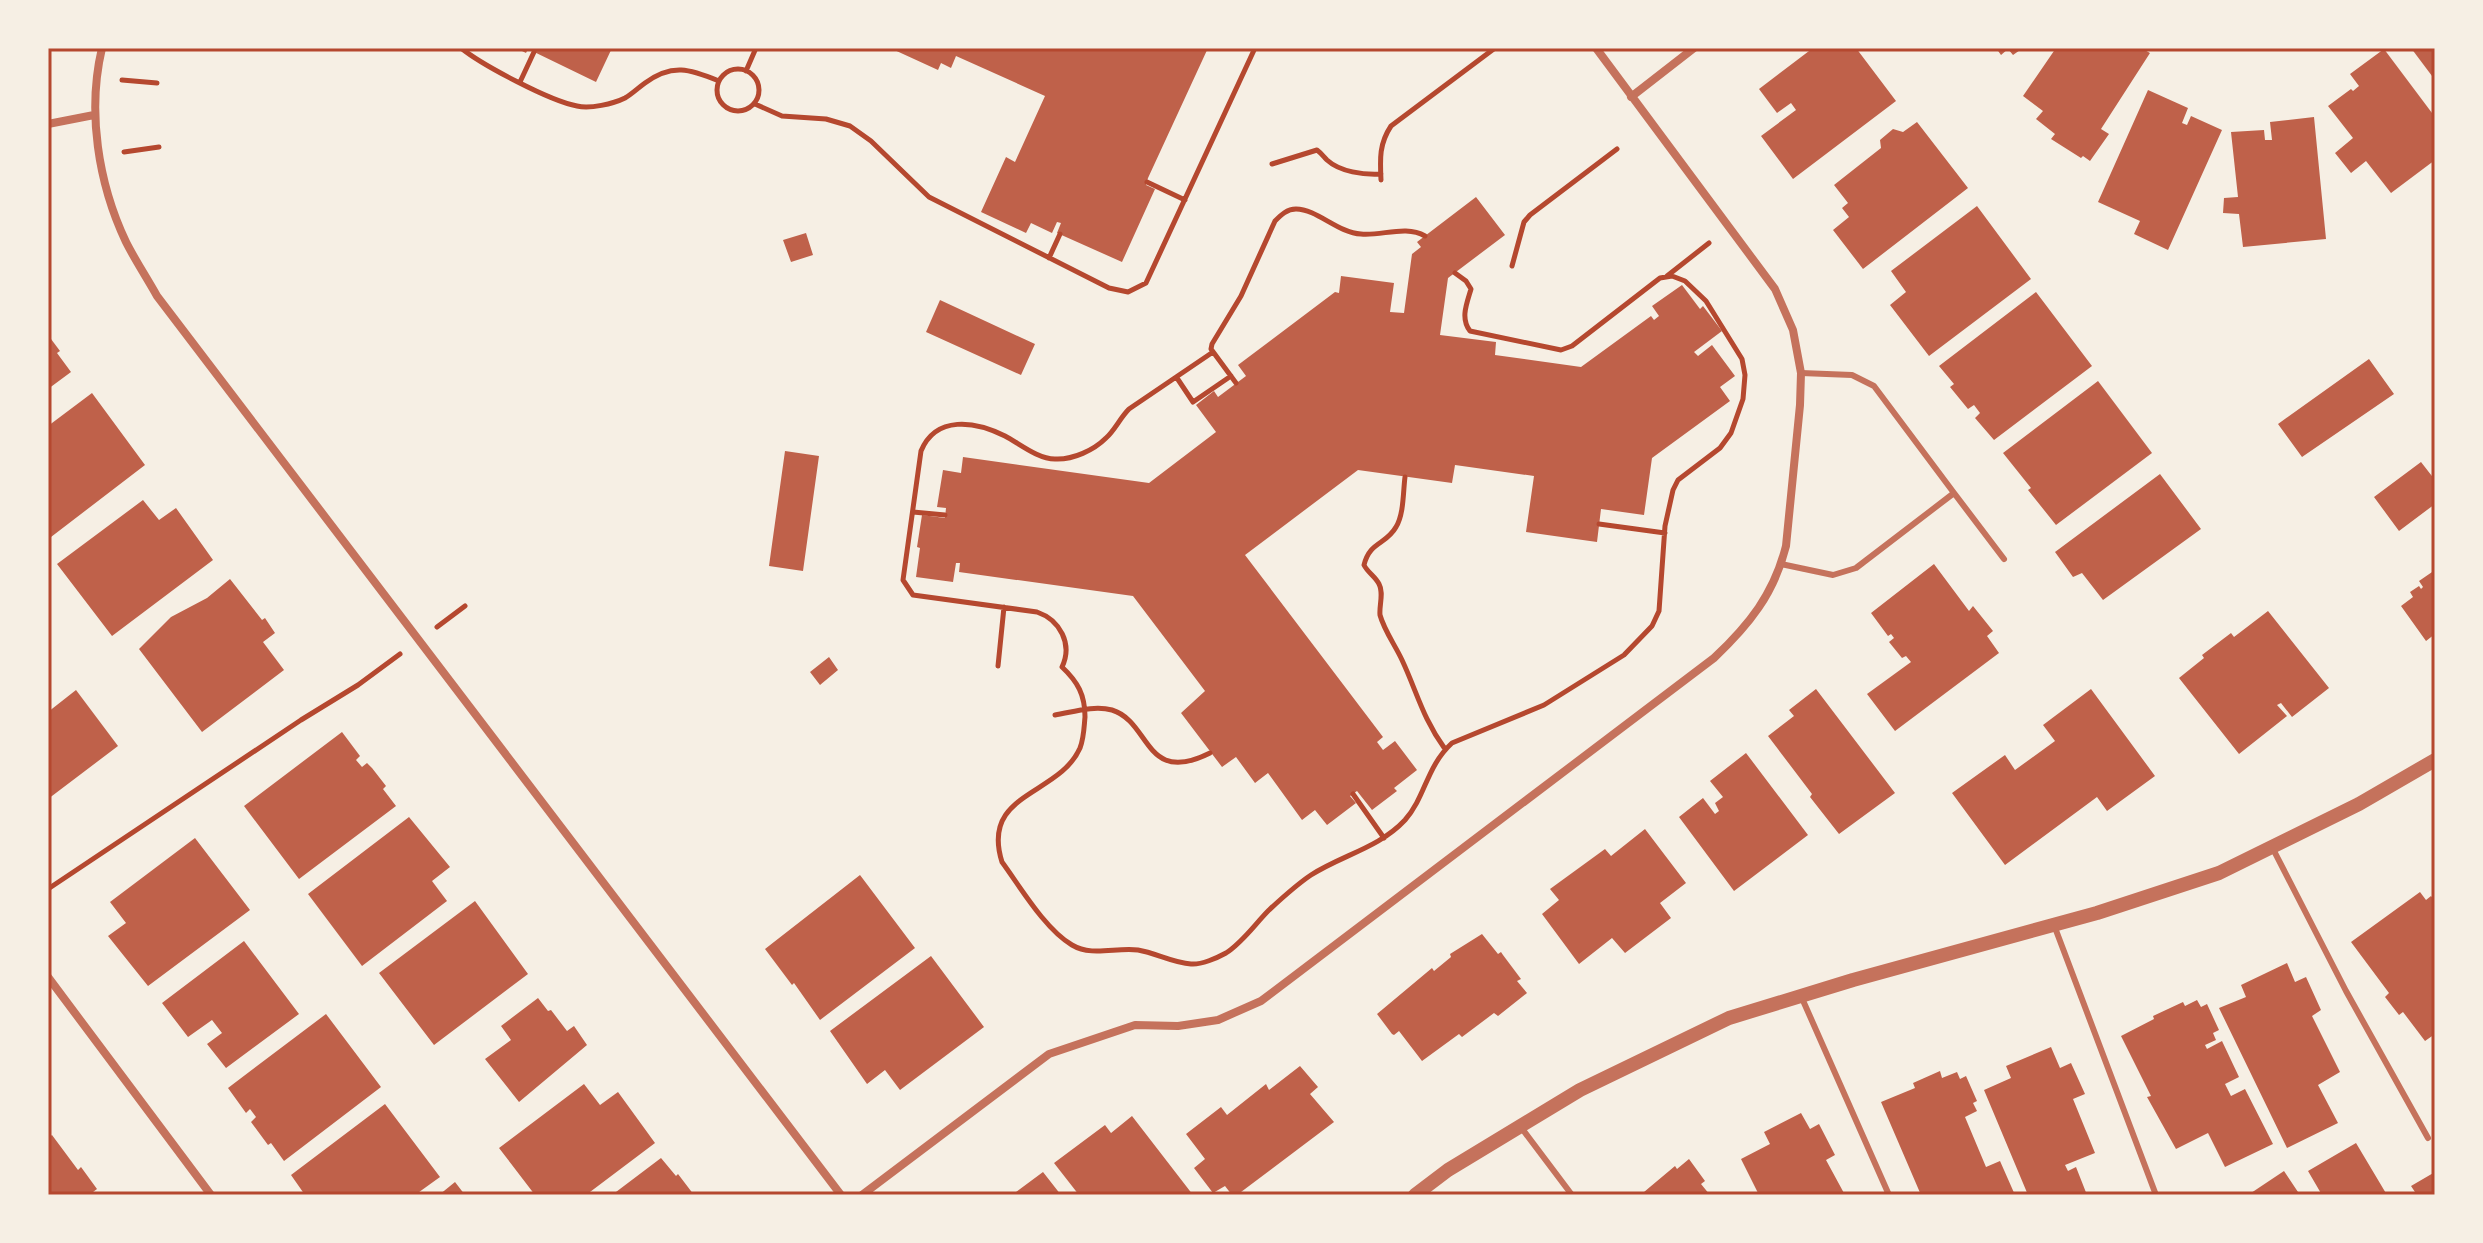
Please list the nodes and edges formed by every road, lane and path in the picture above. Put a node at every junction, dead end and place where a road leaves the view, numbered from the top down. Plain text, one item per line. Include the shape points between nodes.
1 (102, 48) edge
2 (461, 48) edge
3 (756, 48) edge
4 (1255, 48) edge
5 (1495, 48) edge
6 (1596, 48) edge
7 (1694, 48) edge
8 (534, 52) dead end
9 (746, 71) junction
10 (719, 81) junction
11 (520, 82) junction
12 (1631, 97) junction
13 (755, 104) junction
14 (94, 115) junction
15 (48, 124) edge
16 (159, 147) dead end
17 (1617, 149) dead end
18 (101, 156) junction
19 (1272, 164) dead end
20 (1147, 182) dead end
21 (1185, 200) junction
22 (1060, 234) dead end
23 (1425, 236) dead end
24 (1049, 258) junction
25 (1685, 261) dead end
26 (1512, 266) dead end
27 (1455, 273) dead end
28 (1666, 277) junction
29 (1213, 352) junction
30 (1801, 373) junction
31 (1231, 376) junction
32 (1177, 377) junction
33 (1236, 383) dead end
34 (1405, 477) dead end
35 (1954, 493) junction
36 (913, 512) junction
37 (945, 515) dead end
38 (1599, 524) dead end
39 (1665, 533) junction
40 (2004, 559) dead end
41 (1781, 564) junction
42 (1004, 607) junction
43 (419, 640) junction
44 (998, 666) dead end
45 (1085, 710) junction
46 (1055, 715) dead end
47 (1445, 749) junction
48 (1210, 753) dead end
49 (2435, 760) edge
50 (1353, 794) dead end
51 (1384, 838) junction
52 (2272, 847) junction
53 (48, 889) edge
54 (2054, 925) junction
55 (48, 977) edge
56 (1801, 996) junction
57 (1520, 1126) junction
58 (2428, 1138) dead end
59 (211, 1195) edge
60 (841, 1195) edge
61 (862, 1195) edge
62 (1415, 1195) edge
63 (1572, 1195) edge
64 (1889, 1195) edge
65 (2156, 1195) edge

1 - 14 street
2 - 11 path
3 - 9 path
4 - 21 path
5 - 19 path via 1391,126 1380,151 1381,177 1329,162 1317,150
6 - 12 street
7 - 12 street
8 - 11 path
9 - 10 path via 738,67
9 - 13 path via 754,74 761,90
10 - 11 path via 671,69 625,98 579,107
10 - 13 path via 716,90 722,106 738,112
12 - 30 street via 1775,289 1793,330
13 - 24 path via 782,116 850,126 929,197
14 - 15 street
14 - 18 street
16 - 18 path
17 - 26 path via 1530,215
18 - 43 street via 125,241 157,296
20 - 21 path
21 - 24 path via 1146,283 1136,290 1109,288
22 - 24 path
23 - 29 path via 1345,231 1301,209 1290,209 1275,221 1212,344
25 - 28 path
27 - 28 path via 1471,289 1465,313 1470,331 1561,350
28 - 39 path via 1685,281 1706,301 1742,359 1745,375 1731,433 1678,480
29 - 31 path
29 - 32 path
30 - 35 lane via 1852,375 1874,386
30 - 41 street
31 - 32 path via 1193,402
31 - 33 path
32 - 36 path via 1129,409 1108,437 1073,457 1055,460 969,425 937,429 921,451
34 - 47 path via 1399,524 1372,547 1364,565 1379,582 1386,629 1430,729
35 - 40 lane
35 - 41 lane via 1856,568 1833,575
36 - 37 path
36 - 42 path via 903,580 913,595
38 - 39 path
39 - 47 path via 1659,611 1638,642 1544,705 1471,733
41 - 61 street via 1744,630 1714,658 1261,1001 1218,1020 1135,1025 1049,1054
42 - 44 path
42 - 45 path via 1037,612 1058,625 1068,656 1062,667 1084,695
43 - 53 path
43 - 60 street
45 - 46 path
45 - 48 path via 1115,711 1165,759 1195,760
45 - 51 path via 1080,748 1069,764 1010,809 997,833 1002,862 1056,934 1082,950 1139,950 1192,964 1206,961 1226,953 1313,874
47 - 51 path via 1408,817
49 - 52 street
50 - 51 path
52 - 54 street via 2219,873
52 - 58 lane
54 - 56 street
54 - 65 lane
55 - 59 street
56 - 57 street via 1729,1018 1580,1090
56 - 64 lane
57 - 62 street
57 - 63 lane

